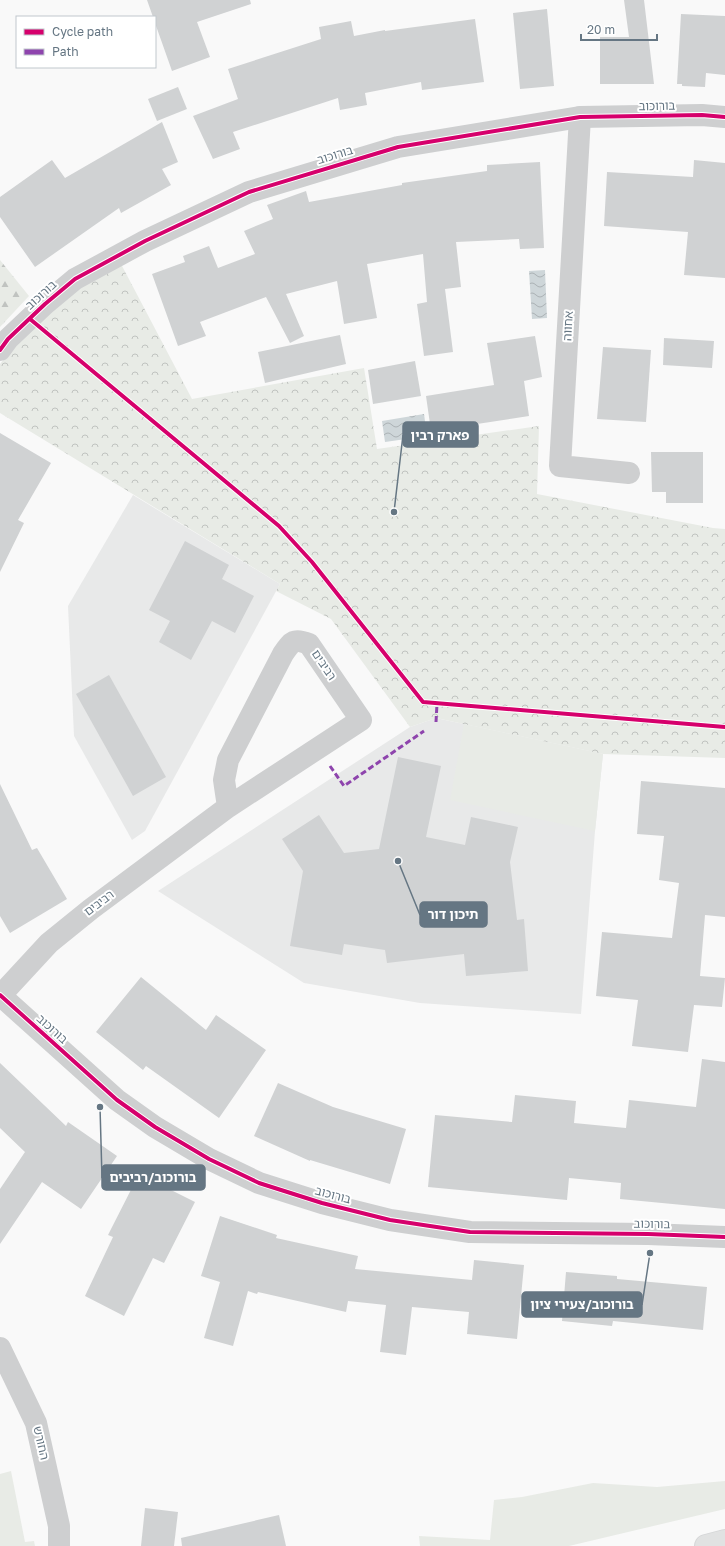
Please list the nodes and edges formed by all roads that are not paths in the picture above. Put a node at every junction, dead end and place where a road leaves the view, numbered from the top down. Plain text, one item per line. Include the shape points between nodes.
1 (580, 117) junction
2 (725, 117) edge
3 (0, 350) edge
4 (629, 473) dead end
5 (228, 807) junction
6 (0, 995) edge
7 (725, 1237) edge
8 (0, 1348) edge
9 (725, 1541) edge
10 (59, 1546) edge
11 (706, 1546) edge

1 - 2 street, בורוכוב
1 - 3 street, בורוכוב via 398,147 249,192 145,241 75,280 45,304
1 - 4 street, אחווה via 560,466
5 - 5 street, רביבים via 224,780 228,760 290,643 299,640 309,644 361,720
5 - 6 street, רביבים via 49,943
6 - 7 street, בורוכוב via 117,1100 155,1127 209,1159 259,1183 322,1203 390,1220 470,1232
8 - 10 street, החורש via 36,1423 59,1526
9 - 11 main road

